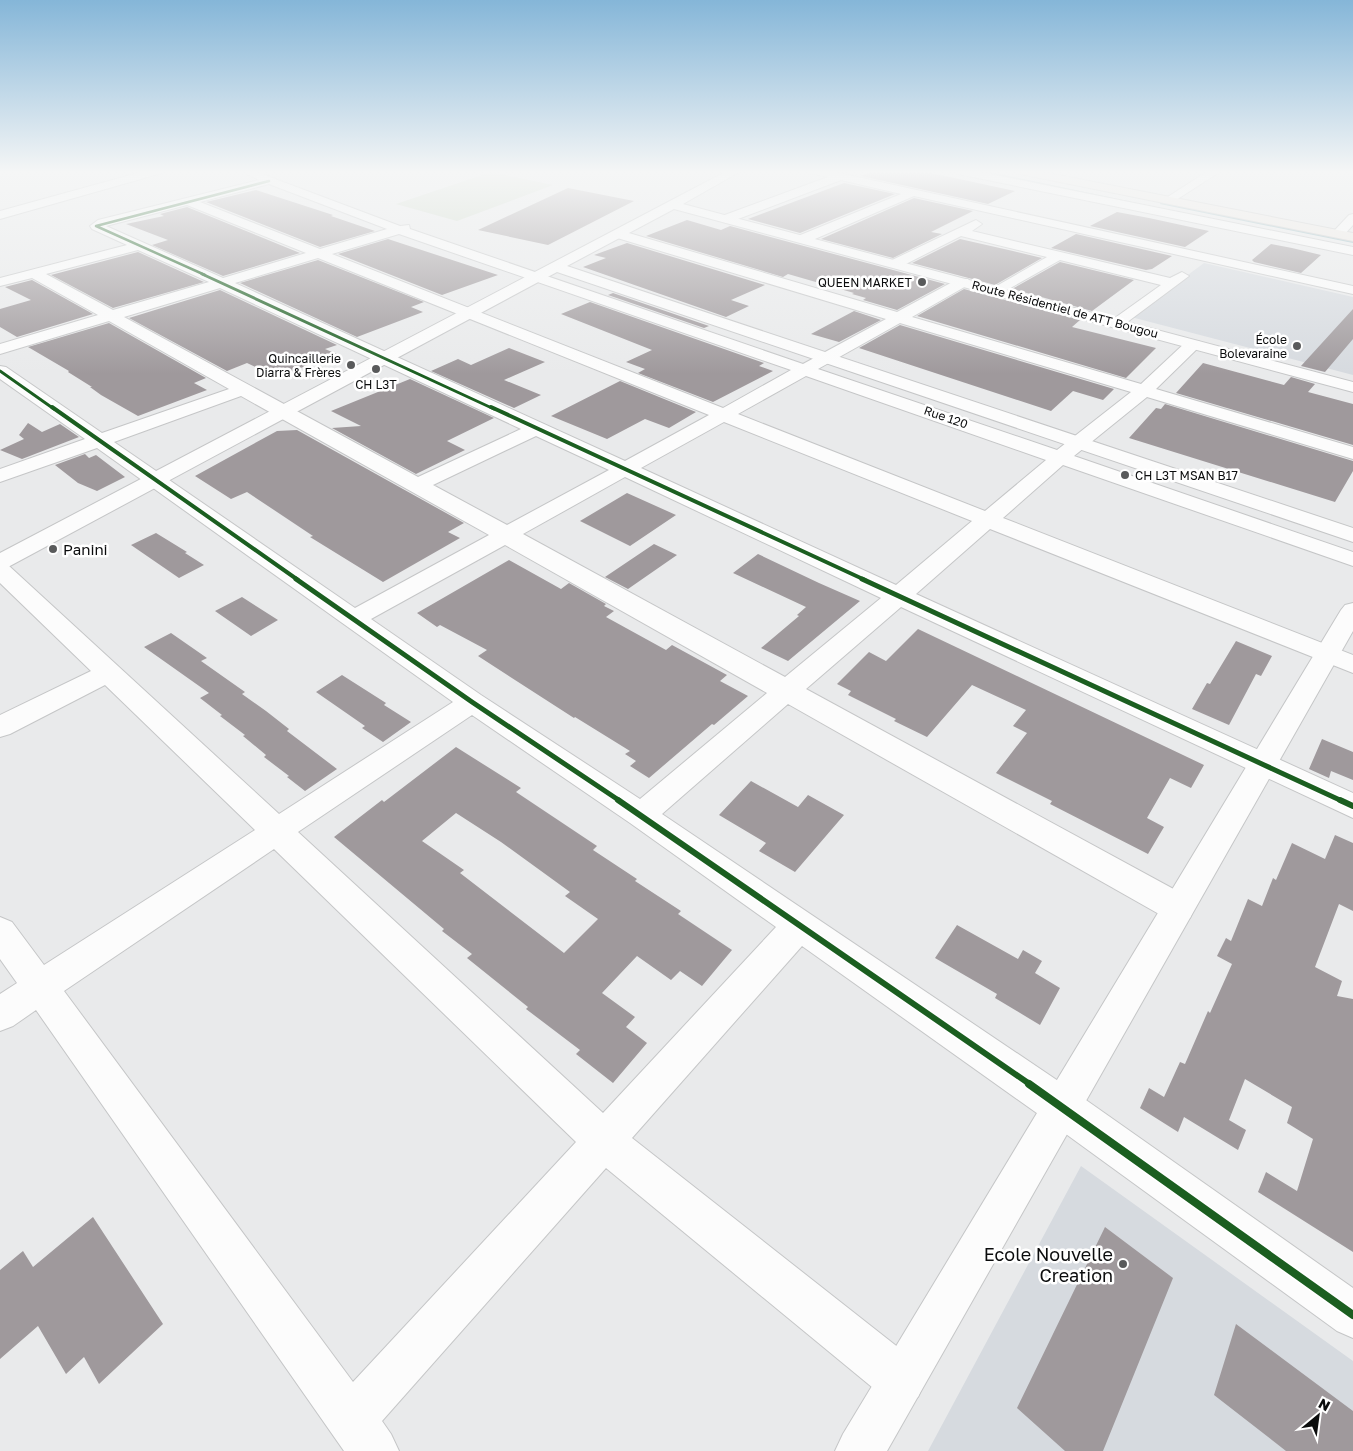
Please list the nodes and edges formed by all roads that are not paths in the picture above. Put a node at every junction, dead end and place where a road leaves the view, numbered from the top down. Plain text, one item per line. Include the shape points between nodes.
1 (125, 239) edge
2 (280, 239) edge
3 (370, 239) edge
4 (426, 239) edge
5 (609, 239) edge
6 (634, 239) edge
7 (803, 239) edge
8 (946, 239) edge
9 (987, 239) edge
10 (1120, 239) edge
11 (1287, 239) edge
12 (140, 245) junction
13 (1353, 252) edge
14 (318, 254) junction
15 (1058, 256) junction
16 (1206, 258) junction
17 (895, 264) junction
18 (557, 267) junction
19 (34, 273) junction
20 (539, 276) junction
21 (0, 282) edge
22 (963, 282) junction
23 (222, 283) junction
24 (1172, 283) junction
25 (1353, 290) edge
26 (998, 291) junction
27 (469, 314) junction
28 (111, 316) junction
29 (899, 318) junction
30 (1117, 323) junction
31 (1193, 344) junction
32 (0, 349) edge
33 (826, 357) junction
34 (385, 358) junction
35 (806, 369) junction
36 (7, 383) edge
37 (1353, 386) edge
38 (244, 389) junction
39 (1144, 391) junction
40 (284, 412) junction
41 (724, 415) junction
42 (537, 428) junction
43 (101, 442) junction
44 (1080, 443) junction
45 (1353, 454) edge
46 (1061, 457) junction
47 (625, 469) junction
48 (0, 476) edge
49 (155, 480) junction
50 (418, 486) junction
51 (988, 520) junction
52 (506, 534) junction
53 (1353, 535) edge
54 (1353, 559) edge
55 (0, 562) edge
56 (0, 570) edge
57 (899, 596) junction
58 (1353, 610) edge
59 (354, 619) junction
60 (1340, 660) edge
61 (109, 672) junction
62 (788, 690) junction
63 (472, 702) junction
64 (0, 727) edge
65 (1262, 764) junction
66 (1353, 806) edge
67 (641, 815) junction
68 (276, 831) junction
69 (1178, 908) junction
70 (800, 925) junction
71 (0, 932) edge
72 (40, 988) junction
73 (0, 1014) edge
74 (1062, 1107) junction
75 (604, 1141) junction
76 (1353, 1315) edge
77 (901, 1380) junction
78 (362, 1435) edge
79 (860, 1451) edge

1 - 12 street
2 - 14 street
3 - 14 street
4 - 20 street, Rue 120
5 - 18 street
6 - 29 street
7 - 17 street, Route Résidentiel de ATT Bougou
8 - 17 street
9 - 15 street
10 - 16 street
11 - 13 street
12 - 19 street
12 - 23 street
14 - 23 street
14 - 27 street
15 - 24 street
15 - 26 street
16 - 24 street
16 - 25 street
17 - 22 street, Route Résidentiel de ATT Bougou
18 - 20 street
18 - 33 street
19 - 21 street
19 - 28 street
20 - 27 street
20 - 35 street, Rue 120
22 - 26 street, Route Résidentiel de ATT Bougou
22 - 29 street
23 - 28 street
23 - 34 street
24 - 30 street
26 - 30 street, Route Résidentiel de ATT Bougou
27 - 34 street
27 - 41 street
28 - 32 street
28 - 38 street
29 - 33 street
29 - 39 street
30 - 31 street, Route Résidentiel de ATT Bougou
31 - 37 street, Route Résidentiel de ATT Bougou
31 - 39 street
33 - 35 street
33 - 44 street
34 - 40 street
34 - 42 street
35 - 41 street
35 - 46 street, Rue 120
36 - 43 street
38 - 40 street
38 - 43 street
39 - 44 street
39 - 45 street
40 - 49 street
40 - 50 street
41 - 47 street
41 - 51 street
42 - 47 street
42 - 50 street
43 - 48 street
43 - 49 street
44 - 46 street
44 - 53 street
46 - 51 street
46 - 54 street, Rue 120
47 - 52 street
47 - 57 street
49 - 55 street
49 - 59 street
50 - 52 street
51 - 57 street
51 - 60 street
52 - 59 street
52 - 62 street
56 - 61 street
57 - 62 street
57 - 65 street
58 - 60 street
59 - 63 street
60 - 65 street
61 - 64 street
61 - 68 street
62 - 67 street
62 - 69 street
63 - 67 street
63 - 68 street
65 - 66 street
65 - 69 street
67 - 70 street
68 - 72 street
68 - 75 street
69 - 74 street
70 - 74 street
70 - 75 street
71 - 72 street
72 - 73 street
72 - 78 street
74 - 76 street
74 - 77 street
75 - 77 street
75 - 78 street
77 - 79 street

